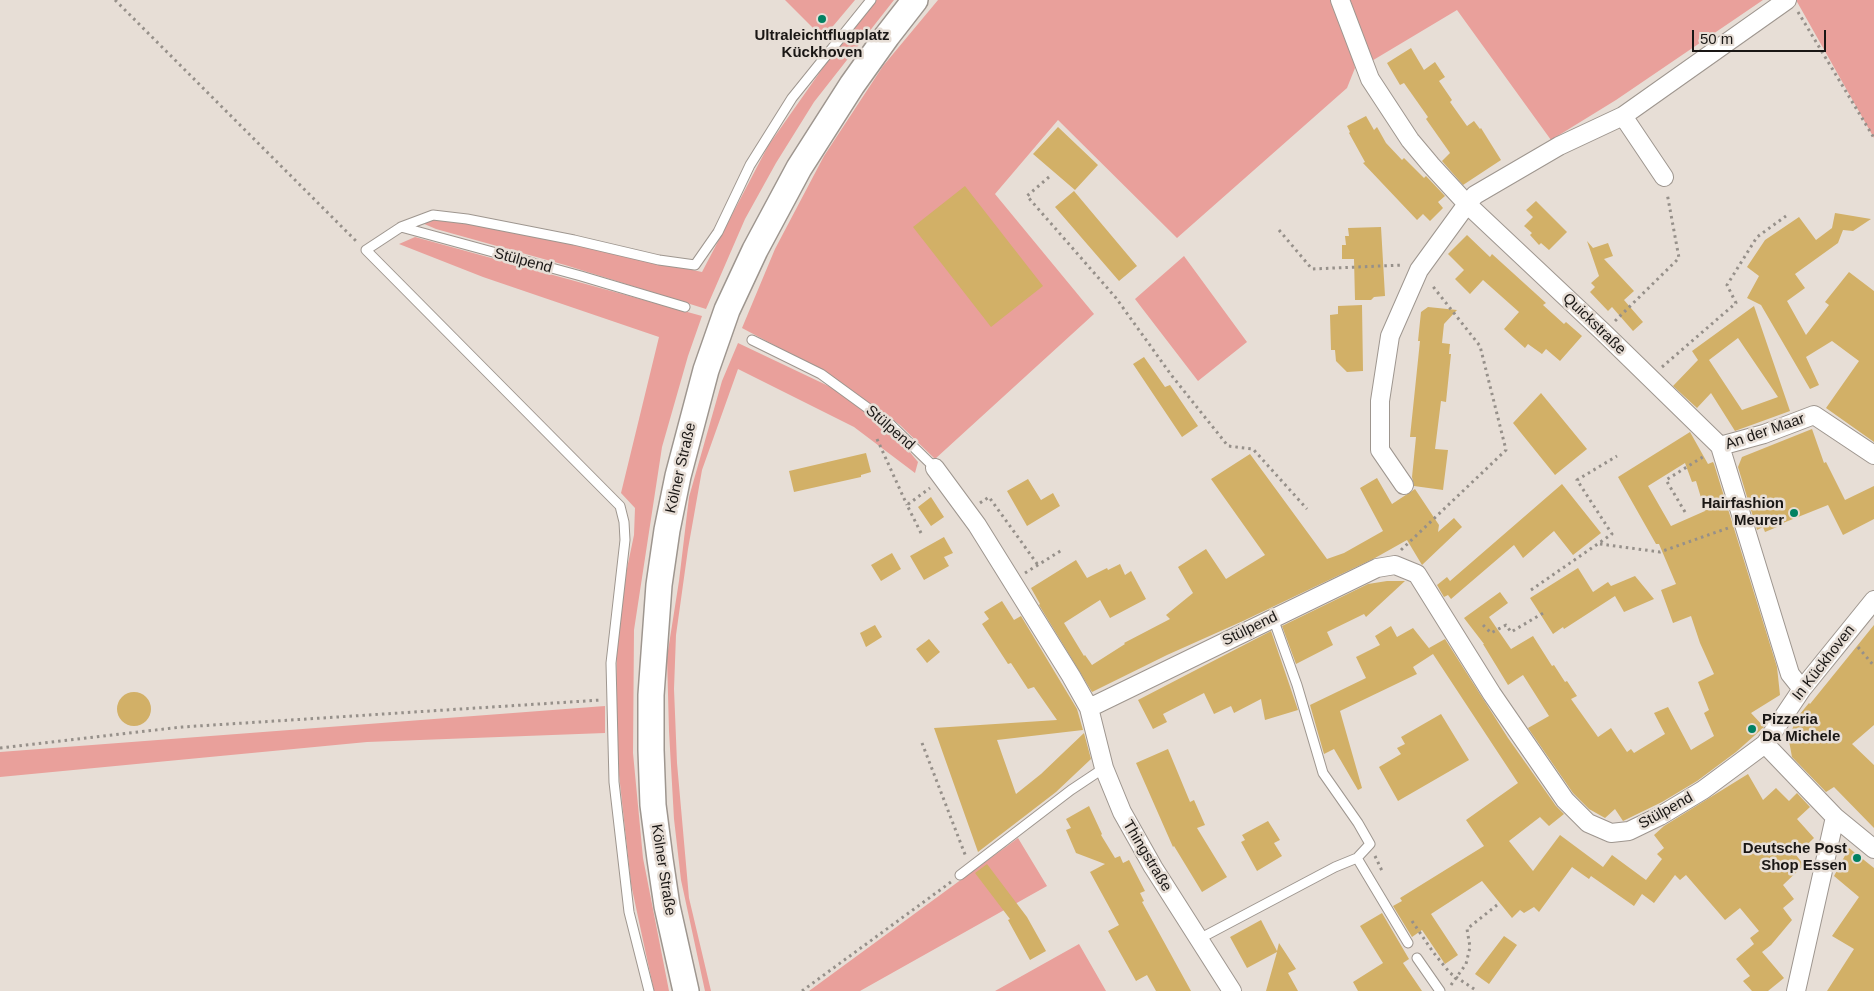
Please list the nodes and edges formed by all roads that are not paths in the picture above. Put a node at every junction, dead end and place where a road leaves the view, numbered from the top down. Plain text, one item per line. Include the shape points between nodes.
1 (871, 0) edge
2 (915, 0) edge
3 (1340, 0) edge
4 (1791, 4) edge
5 (1623, 116) junction
6 (1664, 177) road end
7 (1467, 204) junction
8 (401, 227) junction
9 (685, 307) dead end
10 (752, 340) dead end
11 (1720, 446) junction
12 (1874, 455) edge
13 (939, 474) joint
14 (1404, 486) dead end
15 (1874, 600) edge
16 (1273, 618) junction
17 (1802, 689) junction
18 (1089, 708) junction
19 (1765, 744) junction
20 (1104, 768) junction
21 (1835, 817) junction
22 (1874, 849) edge
23 (1357, 858) junction
24 (960, 875) road end
25 (1199, 939) junction
26 (1408, 943) dead end
27 (1417, 958) dead end
28 (648, 991) edge
29 (686, 991) edge
30 (1232, 991) edge
31 (1440, 991) edge
32 (1796, 991) edge

1 - 8 lane via 792,98 750,165 718,232 695,265 467,219 434,215
2 - 29 main road, Kölner Straße via 857,78 809,152 755,250 727,310 706,370 678,476 659,585 652,676 651,750 653,805 667,906
3 - 7 street, Quickstraße via 1370,79 1410,140
4 - 5 street
5 - 6 street
5 - 7 street via 1559,146 1476,195
7 - 11 street, Quickstraße
7 - 14 street via 1419,270 1390,336 1380,401 1380,450
8 - 9 lane, Stülpend
8 - 28 lane via 366,250 620,506 625,540 611,663 614,782 629,912
10 - 13 lane, Stülpend via 821,374 891,424
11 - 12 street, An der Maar via 1814,415
11 - 17 street, An der Maar via 1790,674
13 - 18 street, Stülpend via 1012,581
15 - 17 street, In Kückhoven
16 - 18 street, Stülpend
16 - 19 street, Stülpend via 1377,568 1396,566 1417,574 1492,694 1565,800 1588,823 1611,833 1629,831 1660,816 1703,790
16 - 23 lane via 1323,773 1370,844
17 - 19 street, In Kückhoven
18 - 20 street, Thingstraße
19 - 21 street
20 - 24 lane
20 - 25 street, Thingstraße via 1122,812
21 - 22 street
21 - 32 street
23 - 25 lane
23 - 26 lane
25 - 30 street, Thingstraße
27 - 31 lane

